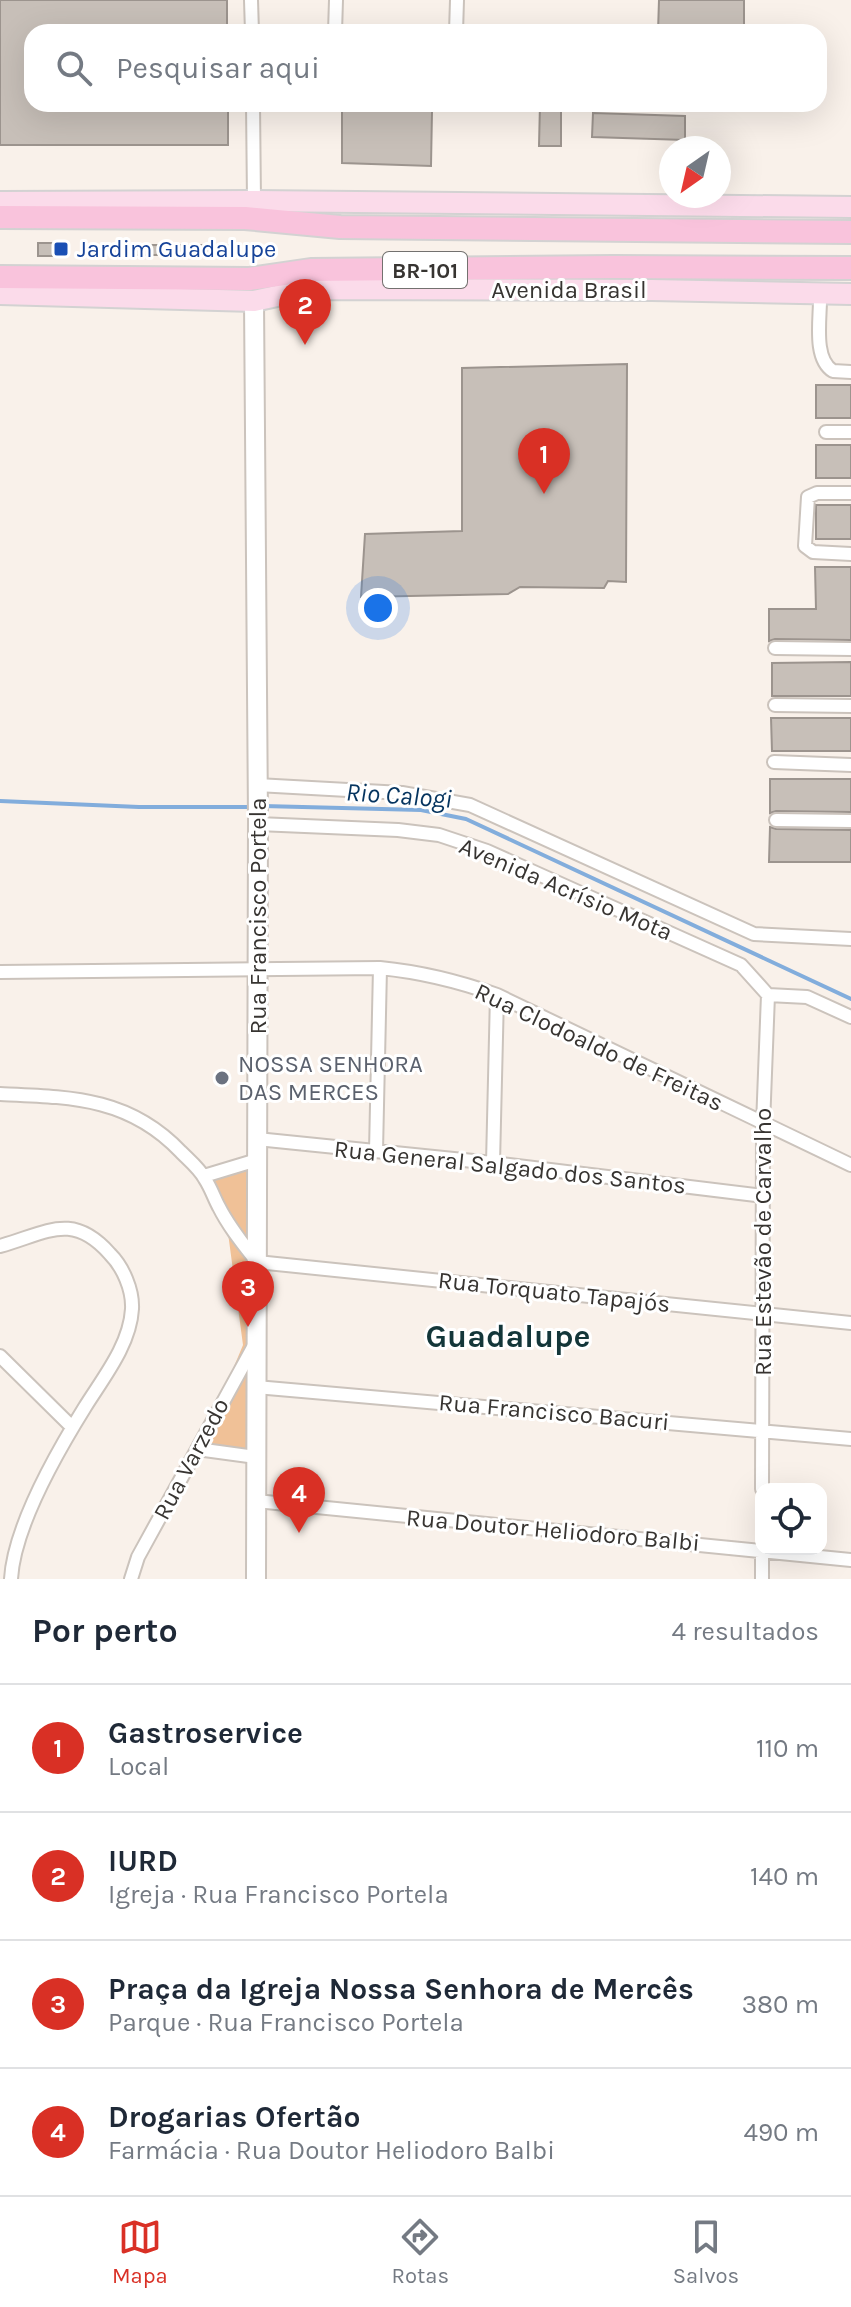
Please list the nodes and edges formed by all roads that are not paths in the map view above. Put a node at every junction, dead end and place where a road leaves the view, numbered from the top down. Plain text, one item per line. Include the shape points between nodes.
1 (251, 0) edge
2 (336, 0) edge
3 (457, 0) edge
4 (252, 24) edge
5 (335, 24) edge
6 (456, 24) edge
7 (253, 112) edge
8 (254, 201) junction
9 (0, 202) edge
10 (851, 207) edge
11 (0, 217) edge
12 (851, 232) edge
13 (851, 268) edge
14 (0, 277) edge
15 (0, 294) edge
16 (820, 294) junction
17 (851, 294) edge
18 (254, 301) junction
19 (851, 372) edge
20 (826, 432) dead end
21 (851, 432) edge
22 (851, 493) edge
23 (851, 554) edge
24 (775, 648) dead end
25 (851, 649) edge
26 (775, 705) dead end
27 (851, 706) edge
28 (774, 762) dead end
29 (851, 765) edge
30 (258, 789) junction
31 (776, 820) dead end
32 (851, 821) edge
33 (258, 822) junction
34 (851, 939) edge
35 (380, 968) junction
36 (258, 971) junction
37 (0, 972) edge
38 (497, 995) junction
39 (768, 995) junction
40 (851, 1017) edge
41 (0, 1094) edge
42 (763, 1125) junction
43 (257, 1139) junction
44 (376, 1151) junction
45 (257, 1160) junction
46 (493, 1163) junction
47 (851, 1165) edge
48 (204, 1176) junction
49 (764, 1196) junction
50 (0, 1246) edge
51 (257, 1262) junction
52 (762, 1313) junction
53 (851, 1323) edge
54 (257, 1341) junction
55 (0, 1356) edge
56 (256, 1387) junction
57 (72, 1427) junction
58 (762, 1429) junction
59 (851, 1439) edge
60 (197, 1449) junction
61 (256, 1457) junction
62 (762, 1483) edge
63 (256, 1501) junction
64 (755, 1549) edge
65 (762, 1555) edge
66 (806, 1555) edge
67 (851, 1560) edge
68 (11, 1579) edge
69 (131, 1579) edge
70 (256, 1579) edge
71 (762, 1579) edge

1 - 4 street
2 - 5 street
3 - 6 street
7 - 8 street
8 - 9 main road
8 - 10 main road
11 - 12 highway, BR-101 via 245,218 340,227
13 - 14 highway, Avenida Brasil / BR-101 via 311,270 249,279
15 - 18 main road, Avenida Brasil
16 - 17 main road, Avenida Brasil
16 - 18 main road, Avenida Brasil via 309,289
16 - 19 street via 824,362 833,371
18 - 30 street, Rua Francisco Portela
20 - 21 street
22 - 23 street via 808,497 805,546 813,552
24 - 25 street
26 - 27 street
28 - 29 street
30 - 33 street, Rua Francisco Portela
30 - 34 street, Avenida Acrísio Mota via 402,793 470,805 754,934
31 - 32 street
33 - 36 street, Rua Francisco Portela
33 - 39 street, Avenida Acrísio Mota via 439,835 487,851 741,965
35 - 36 street, Rua Clodoaldo de Freitas
35 - 38 street, Rua Clodoaldo de Freitas via 414,971
35 - 44 street
36 - 37 street, Rua Clodoaldo de Freitas
36 - 43 street, Rua Francisco Portela
38 - 42 street, Rua Clodoaldo de Freitas
38 - 46 street
39 - 40 street via 807,997
39 - 42 street, Rua Estevão de Carvalho
41 - 48 street via 72,1097 130,1113 170,1141
42 - 47 street, Rua Clodoaldo de Freitas
42 - 49 street, Rua Estevão de Carvalho
43 - 44 street, Rua General Salgado dos Santos
43 - 45 street, Rua Francisco Portela
44 - 46 street, Rua General Salgado dos Santos
45 - 48 street
45 - 51 street, Rua Francisco Portela
46 - 49 street, Rua General Salgado dos Santos
48 - 51 street via 219,1209
49 - 52 street, Rua Estevão de Carvalho
50 - 57 street via 64,1227 80,1230 116,1259 125,1276 132,1308 126,1337
51 - 52 street, Rua Torquato Tapajós
51 - 54 street, Rua Francisco Portela
52 - 53 street, Rua Torquato Tapajós
52 - 58 street, Rua Estevão de Carvalho
54 - 56 street, Rua Francisco Portela
54 - 60 street, Rua Varzedo
55 - 57 street
56 - 58 street, Rua Francisco Bacuri
56 - 61 street, Rua Francisco Portela
57 - 68 street via 18,1540
58 - 59 street, Rua Francisco Bacuri
58 - 62 street, Rua Estevão de Carvalho
60 - 61 street
60 - 69 street, Rua Varzedo
61 - 63 street, Rua Francisco Portela
63 - 64 street, Rua Doutor Heliodoro Balbi
63 - 70 street, Rua Francisco Portela
65 - 71 street
66 - 67 street, Rua Doutor Heliodoro Balbi

